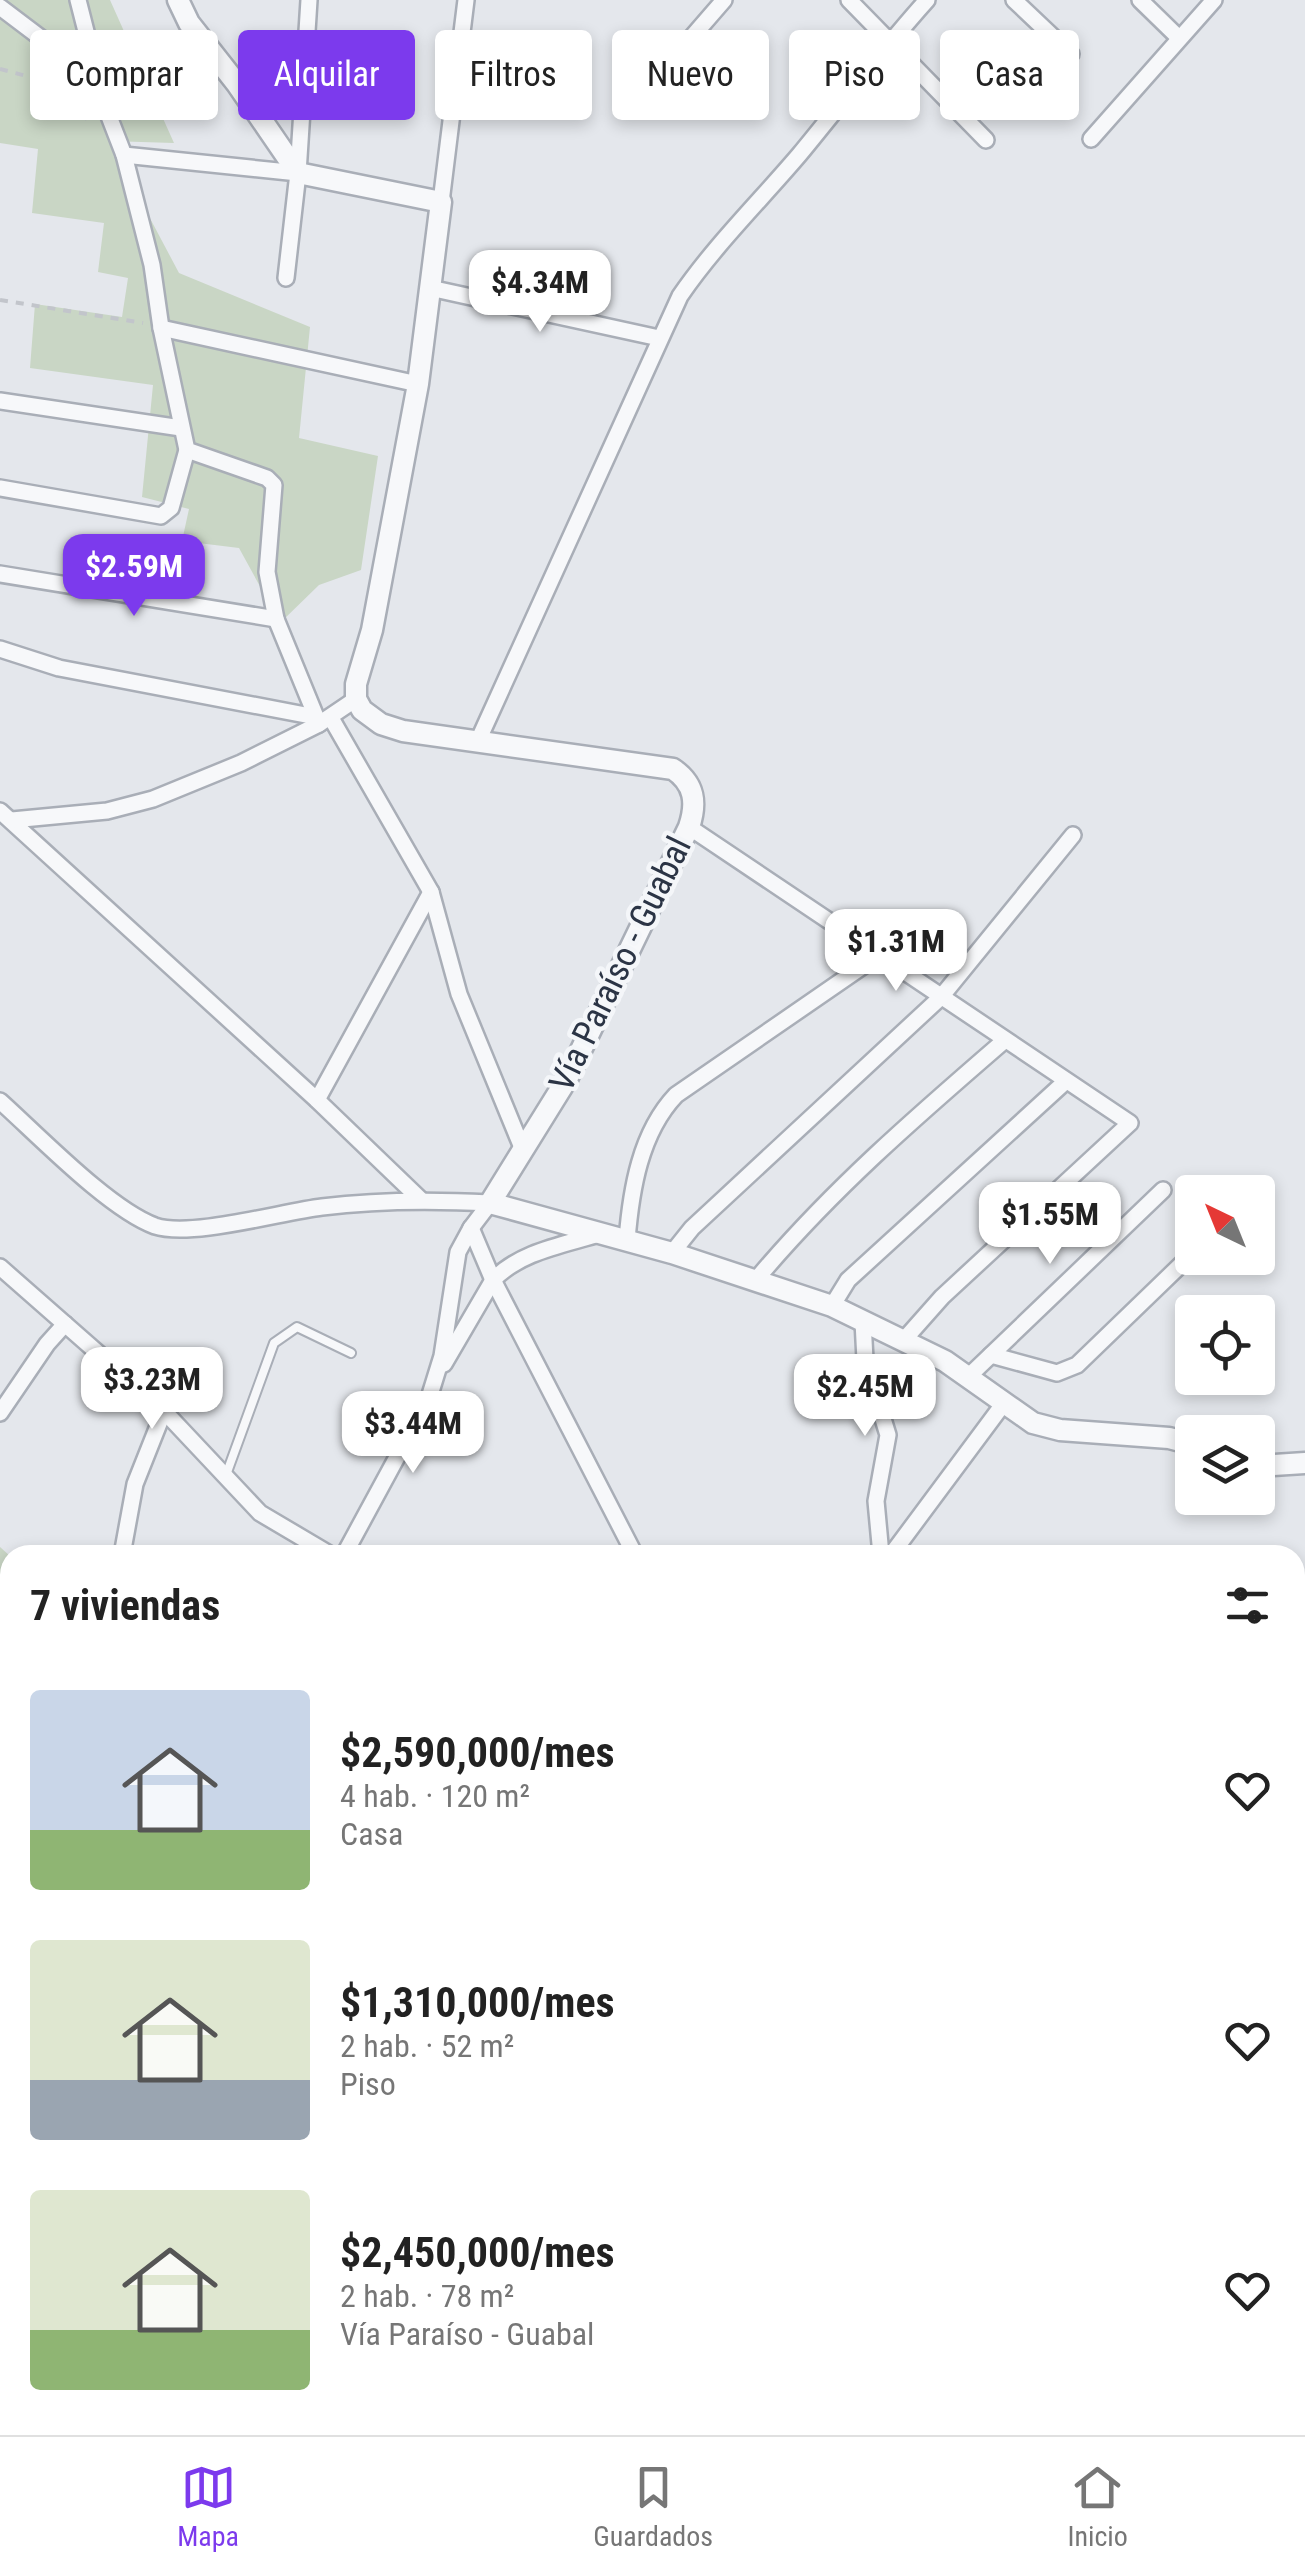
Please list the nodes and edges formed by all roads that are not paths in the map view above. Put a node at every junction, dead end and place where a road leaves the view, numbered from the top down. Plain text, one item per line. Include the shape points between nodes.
1 (78, 0) edge
2 (178, 0) edge
3 (309, 0) edge
4 (466, 0) edge
5 (724, 0) edge
6 (849, 0) edge
7 (926, 0) edge
8 (1014, 0) edge
9 (1140, 0) edge
10 (1214, 0) edge
11 (0, 7) edge
12 (30, 30) edge
13 (86, 30) edge
14 (698, 30) edge
15 (880, 30) edge
16 (899, 30) edge
17 (1046, 30) edge
18 (1179, 38) junction
19 (920, 71) edge
20 (110, 120) edge
21 (827, 120) edge
22 (986, 140) dead end
23 (1091, 140) dead end
24 (124, 155) junction
25 (298, 174) junction
26 (440, 202) junction
27 (286, 278) dead end
28 (430, 288) junction
29 (161, 328) junction
30 (659, 338) junction
31 (418, 384) junction
32 (0, 400) edge
33 (181, 428) junction
34 (187, 450) junction
35 (0, 488) edge
36 (0, 574) edge
37 (276, 618) junction
38 (0, 649) edge
39 (356, 699) junction
40 (322, 720) junction
41 (478, 742) junction
42 (6, 815) edge
43 (688, 827) junction
44 (1072, 835) dead end
45 (431, 892) junction
46 (879, 955) junction
47 (941, 997) junction
48 (1005, 1040) junction
49 (1066, 1081) junction
50 (316, 1100) junction
51 (0, 1101) edge
52 (523, 1150) junction
53 (1163, 1190) dead end
54 (420, 1200) junction
55 (490, 1203) junction
56 (471, 1228) junction
57 (602, 1233) junction
58 (628, 1240) junction
59 (672, 1253) junction
60 (0, 1267) edge
61 (1175, 1271) edge
62 (494, 1280) junction
63 (755, 1281) junction
64 (832, 1306) junction
65 (863, 1321) junction
66 (65, 1324) junction
67 (902, 1340) junction
68 (351, 1353) dead end
69 (991, 1355) junction
70 (437, 1376) junction
71 (968, 1377) junction
72 (1004, 1402) junction
73 (0, 1411) edge
74 (164, 1411) junction
75 (1175, 1440) edge
76 (1305, 1464) edge
77 (1275, 1465) edge
78 (225, 1480) junction
79 (124, 1545) edge
80 (314, 1545) edge
81 (349, 1545) edge
82 (630, 1545) edge
83 (880, 1545) edge
84 (897, 1545) edge

1 - 13 street
2 - 25 street
3 - 25 street
4 - 26 street
5 - 14 street
6 - 15 street
7 - 16 street
8 - 17 street
9 - 18 street
10 - 18 street
11 - 12 street
18 - 23 street
19 - 22 street
20 - 24 street
21 - 30 street via 705,259
24 - 25 street
24 - 29 street
25 - 26 street
25 - 27 street
26 - 28 street
28 - 30 street
28 - 31 street
29 - 31 street
29 - 33 street
30 - 41 street
31 - 39 street
32 - 33 street
33 - 34 street
34 - 35 street via 171,508 161,516
34 - 37 street via 274,485 266,572
36 - 37 street
37 - 40 street
38 - 40 street via 59,668
39 - 40 street
39 - 41 street, Vía Paraíso - Guabal via 380,724
40 - 42 street via 241,763 130,808
40 - 45 street
41 - 43 street, Vía Paraíso - Guabal via 674,769 693,792
42 - 50 street
43 - 46 street
43 - 52 street, Vía Paraíso - Guabal via 567,1079
44 - 47 street
45 - 50 street
45 - 52 street via 458,994
46 - 47 street
46 - 58 street via 663,1109 631,1196
47 - 48 street
47 - 59 street
48 - 49 street
48 - 63 street via 873,1155
49 - 64 street via 848,1280
49 - 67 street via 1130,1124
50 - 54 street
51 - 54 street via 114,1202 160,1228
52 - 55 street, Vía Paraíso - Guabal
53 - 69 street
54 - 55 street
55 - 56 street
55 - 57 street
56 - 62 street
56 - 70 street via 458,1252
57 - 58 street
57 - 62 street via 521,1258
58 - 59 street
59 - 63 street
60 - 66 street
61 - 69 street via 1077,1366 1057,1373
62 - 70 street
62 - 82 street
63 - 64 street
64 - 65 street
65 - 67 street
65 - 83 street via 865,1360 888,1435 876,1502
66 - 73 street
66 - 74 street
67 - 71 street
68 - 78 lane via 297,1327 274,1343
69 - 71 street
70 - 81 street
71 - 72 street
72 - 75 street via 1033,1423 1060,1430
72 - 84 street
74 - 78 street
74 - 79 street via 134,1484
76 - 77 street
78 - 80 street via 260,1513

